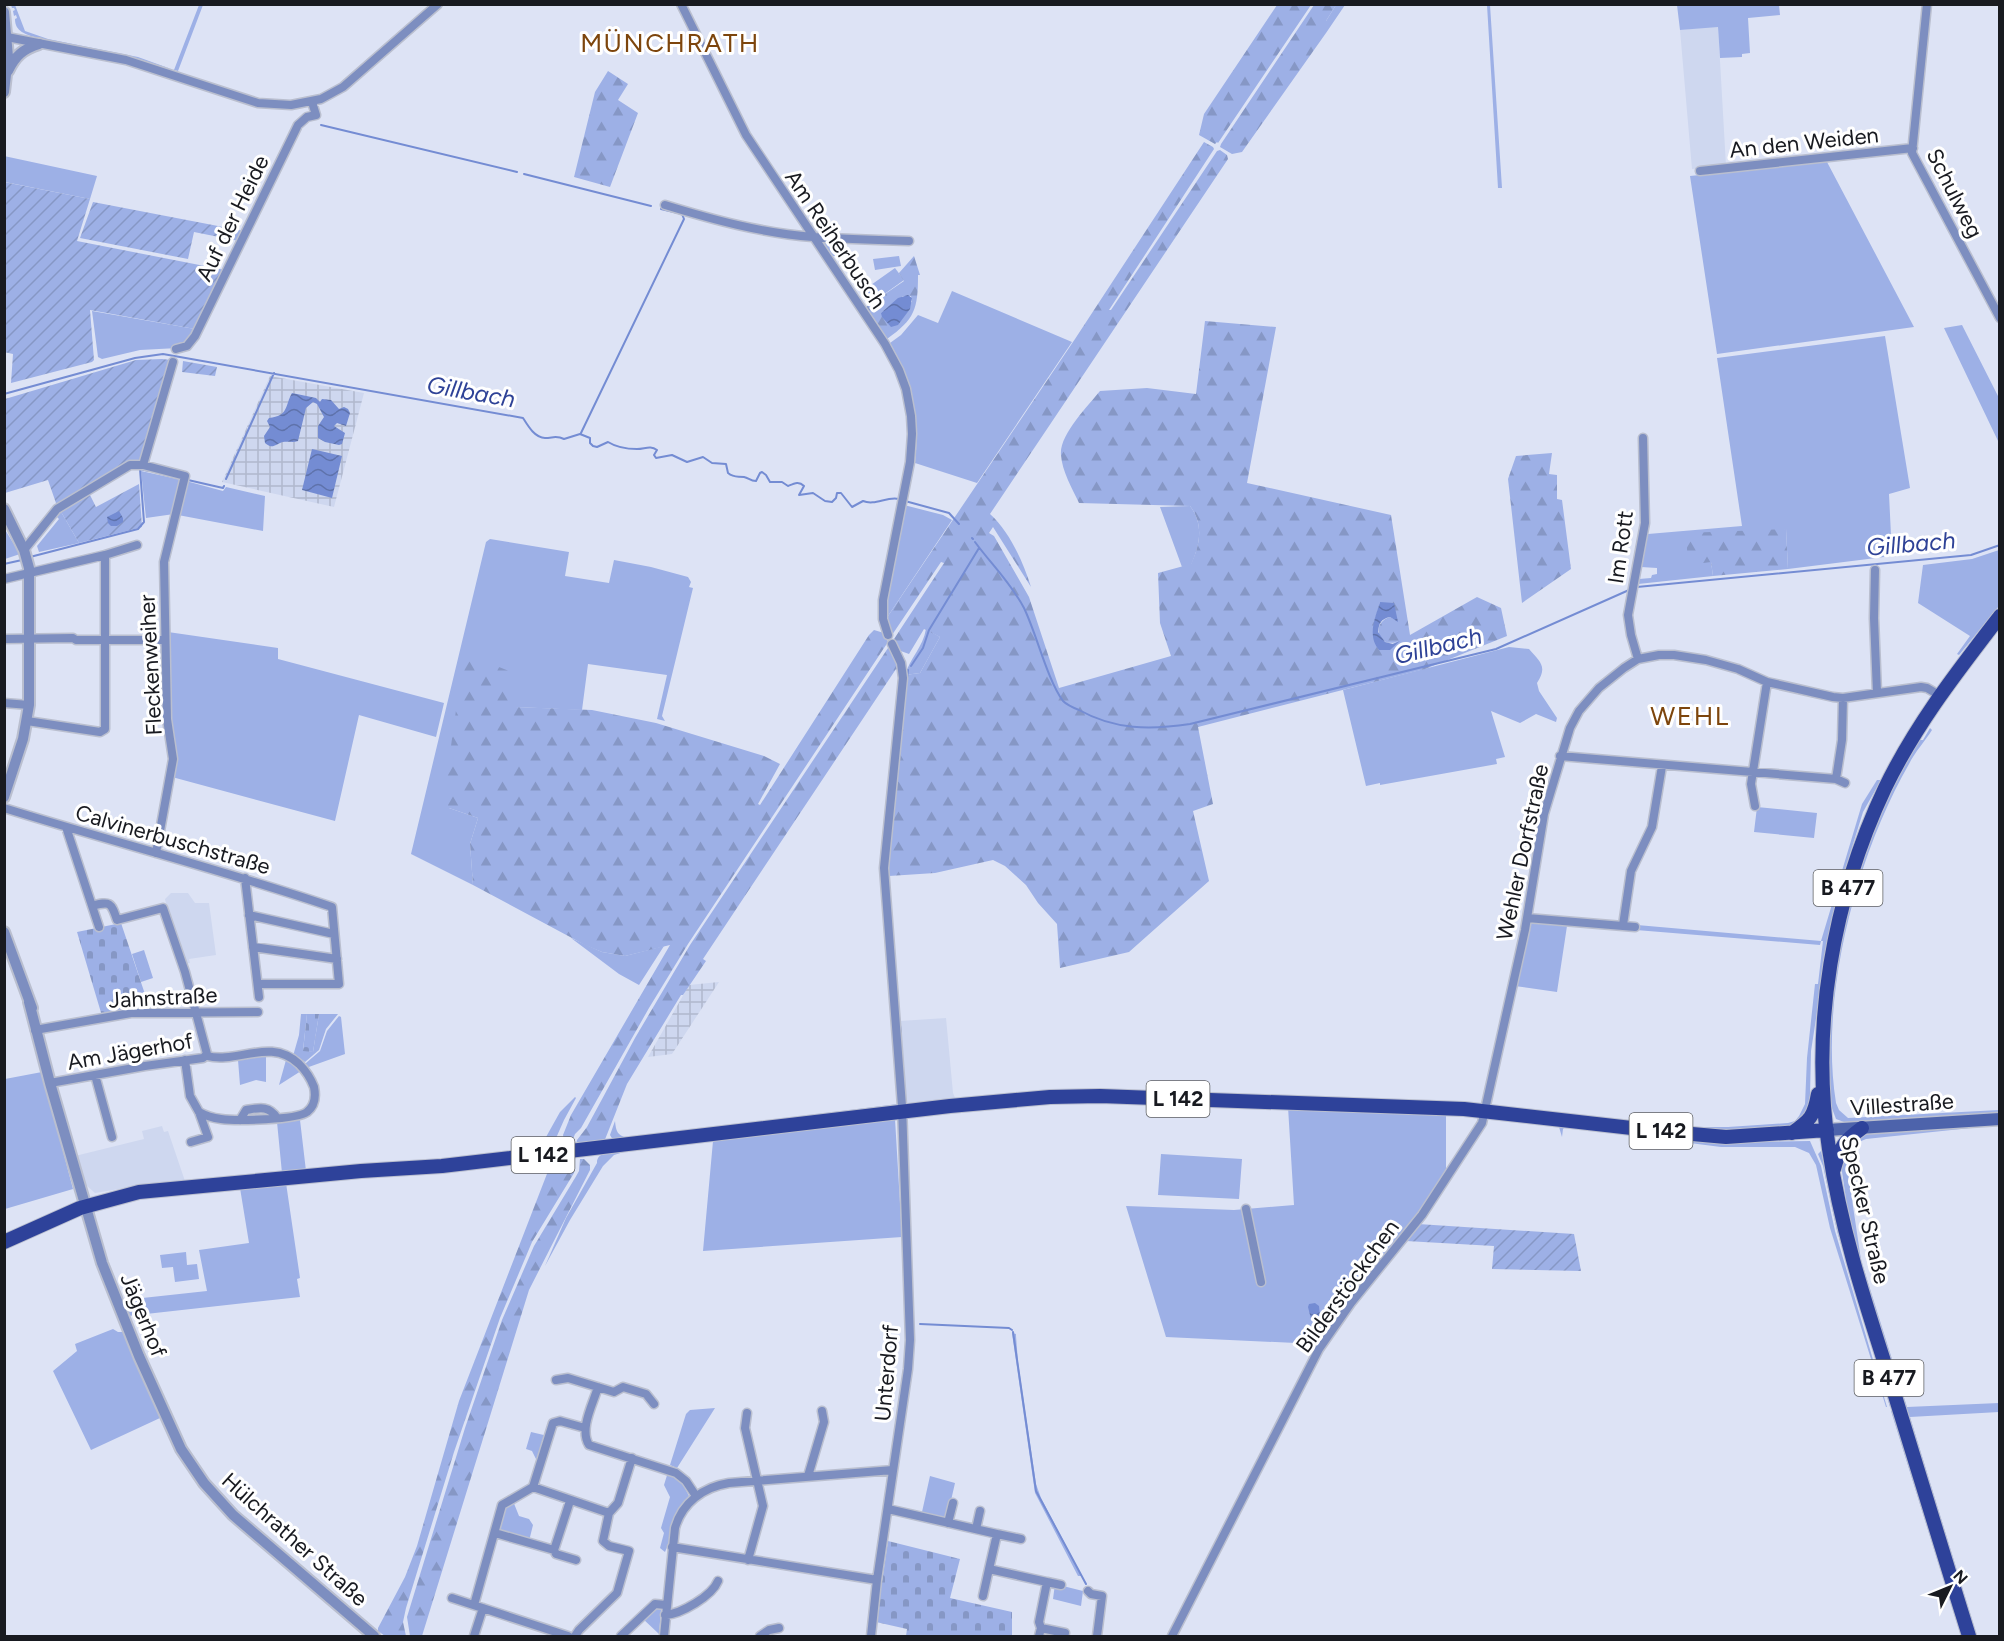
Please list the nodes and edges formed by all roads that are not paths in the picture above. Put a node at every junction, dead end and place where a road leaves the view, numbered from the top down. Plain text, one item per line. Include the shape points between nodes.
1 (438, 4) edge
2 (681, 4) edge
3 (1927, 4) edge
4 (4, 12) edge
5 (7, 37) junction
6 (39, 45) junction
7 (7, 74) junction
8 (4, 92) edge
9 (312, 102) junction
10 (1912, 148) junction
11 (1700, 171) dead end
12 (665, 206) dead end
13 (813, 237) junction
14 (909, 241) dead end
15 (2000, 318) edge
16 (176, 349) dead end
17 (173, 362) dead end
18 (1643, 438) dead end
19 (143, 465) junction
20 (4, 509) edge
21 (137, 545) dead end
22 (105, 555) junction
23 (27, 560) junction
24 (1875, 570) dead end
25 (4, 579) edge
26 (2000, 616) edge
27 (2000, 621) edge
28 (888, 635) dead end
29 (1984, 635) junction
30 (4, 639) edge
31 (30, 639) junction
32 (106, 639) junction
33 (165, 640) junction
34 (892, 644) dead end
35 (1638, 659) junction
36 (1767, 682) junction
37 (1877, 693) junction
38 (1939, 694) junction
39 (1843, 698) junction
40 (4, 703) edge
41 (29, 705) junction
42 (27, 721) junction
43 (1560, 756) junction
44 (1662, 766) junction
45 (1752, 773) junction
46 (4, 797) edge
47 (1755, 806) dead end
48 (4, 808) edge
49 (66, 827) junction
50 (156, 853) junction
51 (245, 878) junction
52 (92, 906) junction
53 (249, 915) junction
54 (1527, 918) junction
55 (1623, 925) junction
56 (99, 927) dead end
57 (1635, 927) dead end
58 (4, 932) edge
59 (334, 933) junction
60 (253, 947) junction
61 (337, 959) junction
62 (258, 984) junction
63 (259, 997) dead end
64 (258, 1012) dead end
65 (196, 1013) junction
66 (38, 1030) junction
67 (207, 1056) junction
68 (185, 1060) junction
69 (1823, 1070) junction
70 (95, 1075) junction
71 (52, 1083) junction
72 (1485, 1111) junction
73 (199, 1112) junction
74 (902, 1112) junction
75 (2000, 1119) edge
76 (1862, 1128) junction
77 (1827, 1130) junction
78 (1790, 1134) junction
79 (112, 1137) dead end
80 (191, 1142) dead end
81 (1833, 1173) junction
82 (86, 1206) junction
83 (1246, 1209) dead end
84 (4, 1242) edge
85 (1261, 1282) dead end
86 (556, 1380) dead end
87 (598, 1387) junction
88 (654, 1404) dead end
89 (822, 1411) dead end
90 (747, 1413) dead end
91 (585, 1428) junction
92 (174, 1436) joint
93 (632, 1458) junction
94 (893, 1470) junction
95 (808, 1476) junction
96 (757, 1480) junction
97 (533, 1487) junction
98 (696, 1496) junction
99 (570, 1501) junction
100 (953, 1503) dead end
101 (888, 1509) junction
102 (980, 1511) dead end
103 (609, 1513) junction
104 (948, 1522) junction
105 (976, 1529) junction
106 (495, 1533) junction
107 (997, 1534) junction
108 (1021, 1539) dead end
109 (672, 1547) junction
110 (554, 1550) junction
111 (576, 1560) dead end
112 (748, 1560) junction
113 (990, 1569) junction
114 (877, 1580) junction
115 (718, 1581) dead end
116 (1047, 1582) junction
117 (1061, 1585) dead end
118 (1088, 1591) dead end
119 (983, 1596) dead end
120 (452, 1598) dead end
121 (474, 1605) junction
122 (483, 1608) junction
123 (666, 1610) junction
124 (779, 1628) dead end
125 (1040, 1632) edge
126 (374, 1636) edge
127 (474, 1636) edge
128 (568, 1636) edge
129 (574, 1636) edge
130 (621, 1636) edge
131 (664, 1636) edge
132 (759, 1636) edge
133 (871, 1636) edge
134 (1064, 1636) edge
135 (1097, 1636) edge
136 (1172, 1636) edge
137 (1969, 1636) edge

1 - 9 street via 350,82
2 - 13 street, Am Reiherbusch via 739,123
3 - 10 street
4 - 5 street
5 - 6 street
5 - 7 street
6 - 7 street via 20,53
6 - 9 street via 126,60 258,103 280,106
7 - 8 street
9 - 16 street, Auf der Heide via 316,116 303,119 298,125 195,336 187,346
10 - 11 street, An den Weiden
10 - 15 street, Schulweg via 1914,159
12 - 13 street via 731,224
13 - 14 street
13 - 28 street, Am Reiherbusch via 885,344 903,380 910,406 910,462 884,600 883,619
17 - 19 street
18 - 35 street, Im Rott via 1645,523 1628,620
19 - 23 street via 130,465 62,505 53,513
19 - 33 street, Fleckenweiher via 185,476 164,558
20 - 23 street
21 - 22 street
22 - 23 street
22 - 32 street
23 - 25 street
23 - 31 street
24 - 37 street
26 - 29 main road, Specker Straße / B 477
27 - 29 main road, Specker Straße / B 477
29 - 38 main road, Specker Straße / B 477
30 - 31 street
31 - 32 street
31 - 41 street
32 - 33 street
32 - 42 street via 104,730
33 - 50 street, Fleckenweiher via 167,724 173,759
34 - 74 street, Unterdorf via 903,678 884,867
35 - 36 street, Wehler Dorfstraße via 1669,655 1706,660
35 - 43 street, Wehler Dorfstraße via 1604,683 1586,703 1572,723
36 - 39 street, Wehler Dorfstraße
36 - 45 street
37 - 38 street, Wehler Dorfstraße via 1921,687
37 - 39 street, Wehler Dorfstraße
38 - 69 main road, Specker Straße / B 477 via 1886,786 1855,864 1831,964
39 - 45 street via 1840,781
40 - 41 street
41 - 42 street
42 - 46 street
43 - 44 street
43 - 54 street, Wehler Dorfstraße via 1544,814
44 - 45 street
44 - 55 street via 1653,824 1631,871
45 - 47 street
48 - 49 street, Calvinerbuschstraße
49 - 50 street, Calvinerbuschstraße
49 - 52 street
50 - 51 street, Calvinerbuschstraße
51 - 53 street
51 - 59 street, Calvinerbuschstraße via 332,907
52 - 56 street
52 - 65 street, Am Jägerhof via 109,904 117,920 163,908
53 - 59 street
53 - 60 street
54 - 55 street
54 - 72 street, Wehler Dorfstraße
55 - 57 street
58 - 66 street, Jägerhof
59 - 61 street
60 - 61 street
60 - 62 street
61 - 62 street via 339,984
62 - 63 street
64 - 65 street, Jahnstraße
65 - 66 street, Jahnstraße via 131,1013
65 - 67 street, Am Jägerhof
66 - 71 street, Jägerhof
67 - 68 street, Am Jägerhof
67 - 73 street via 268,1051 284,1055 296,1062 312,1082 314,1102 303,1115 277,1118 240,1120
68 - 70 street, Am Jägerhof
68 - 73 street via 190,1096
69 - 77 main road, Specker Straße / B 477
69 - 78 main road via 1814,1114
70 - 71 street, Am Jägerhof
70 - 79 street
71 - 82 street, Jägerhof
72 - 74 main road, L 142 via 1100,1096
72 - 78 main road, L 142 via 1692,1135
72 - 136 street, Bilderstöckchen via 1479,1128 1431,1201 1319,1349
73 - 80 street via 208,1137
74 - 82 main road, L 142 via 435,1167 143,1192
74 - 94 street, Unterdorf via 910,1340
75 - 76 main road, Villestraße / L 142
76 - 77 main road, Villestraße / L 142
76 - 81 main road via 1841,1147
77 - 78 main road, L 142
77 - 81 main road, Specker Straße / B 477
81 - 137 main road, Specker Straße / B 477 via 1862,1291
82 - 84 main road, L 142
82 - 92 street, Jägerhof via 114,1296
83 - 85 street
86 - 87 street via 568,1378
87 - 88 street via 646,1394
87 - 91 street
89 - 95 street via 824,1422
90 - 96 street via 745,1428
91 - 93 street via 589,1445
91 - 97 street via 555,1422
92 - 126 street, Hülchrather Straße via 204,1483 233,1515
93 - 98 street via 680,1475
93 - 103 street via 618,1503
94 - 95 street
94 - 101 street, Unterdorf
95 - 96 street
96 - 98 street via 719,1485
96 - 112 street via 763,1508
97 - 99 street
97 - 106 street via 502,1505
98 - 109 street via 680,1515
99 - 103 street
99 - 110 street
100 - 104 street
101 - 104 street
101 - 114 street, Unterdorf
102 - 105 street
103 - 129 street via 604,1544 632,1550 618,1593
104 - 105 street
105 - 107 street
106 - 110 street
106 - 121 street
107 - 108 street
107 - 113 street
109 - 112 street
109 - 123 street
110 - 111 street
112 - 114 street
113 - 116 street
113 - 119 street
114 - 133 street, Unterdorf
115 - 123 street via 687,1608 676,1614
116 - 117 street
116 - 125 street
118 - 135 street via 1102,1596
120 - 121 street
121 - 122 street
122 - 127 street
122 - 128 street
123 - 130 street via 655,1604
123 - 131 street
124 - 132 street
125 - 134 street via 1065,1633

